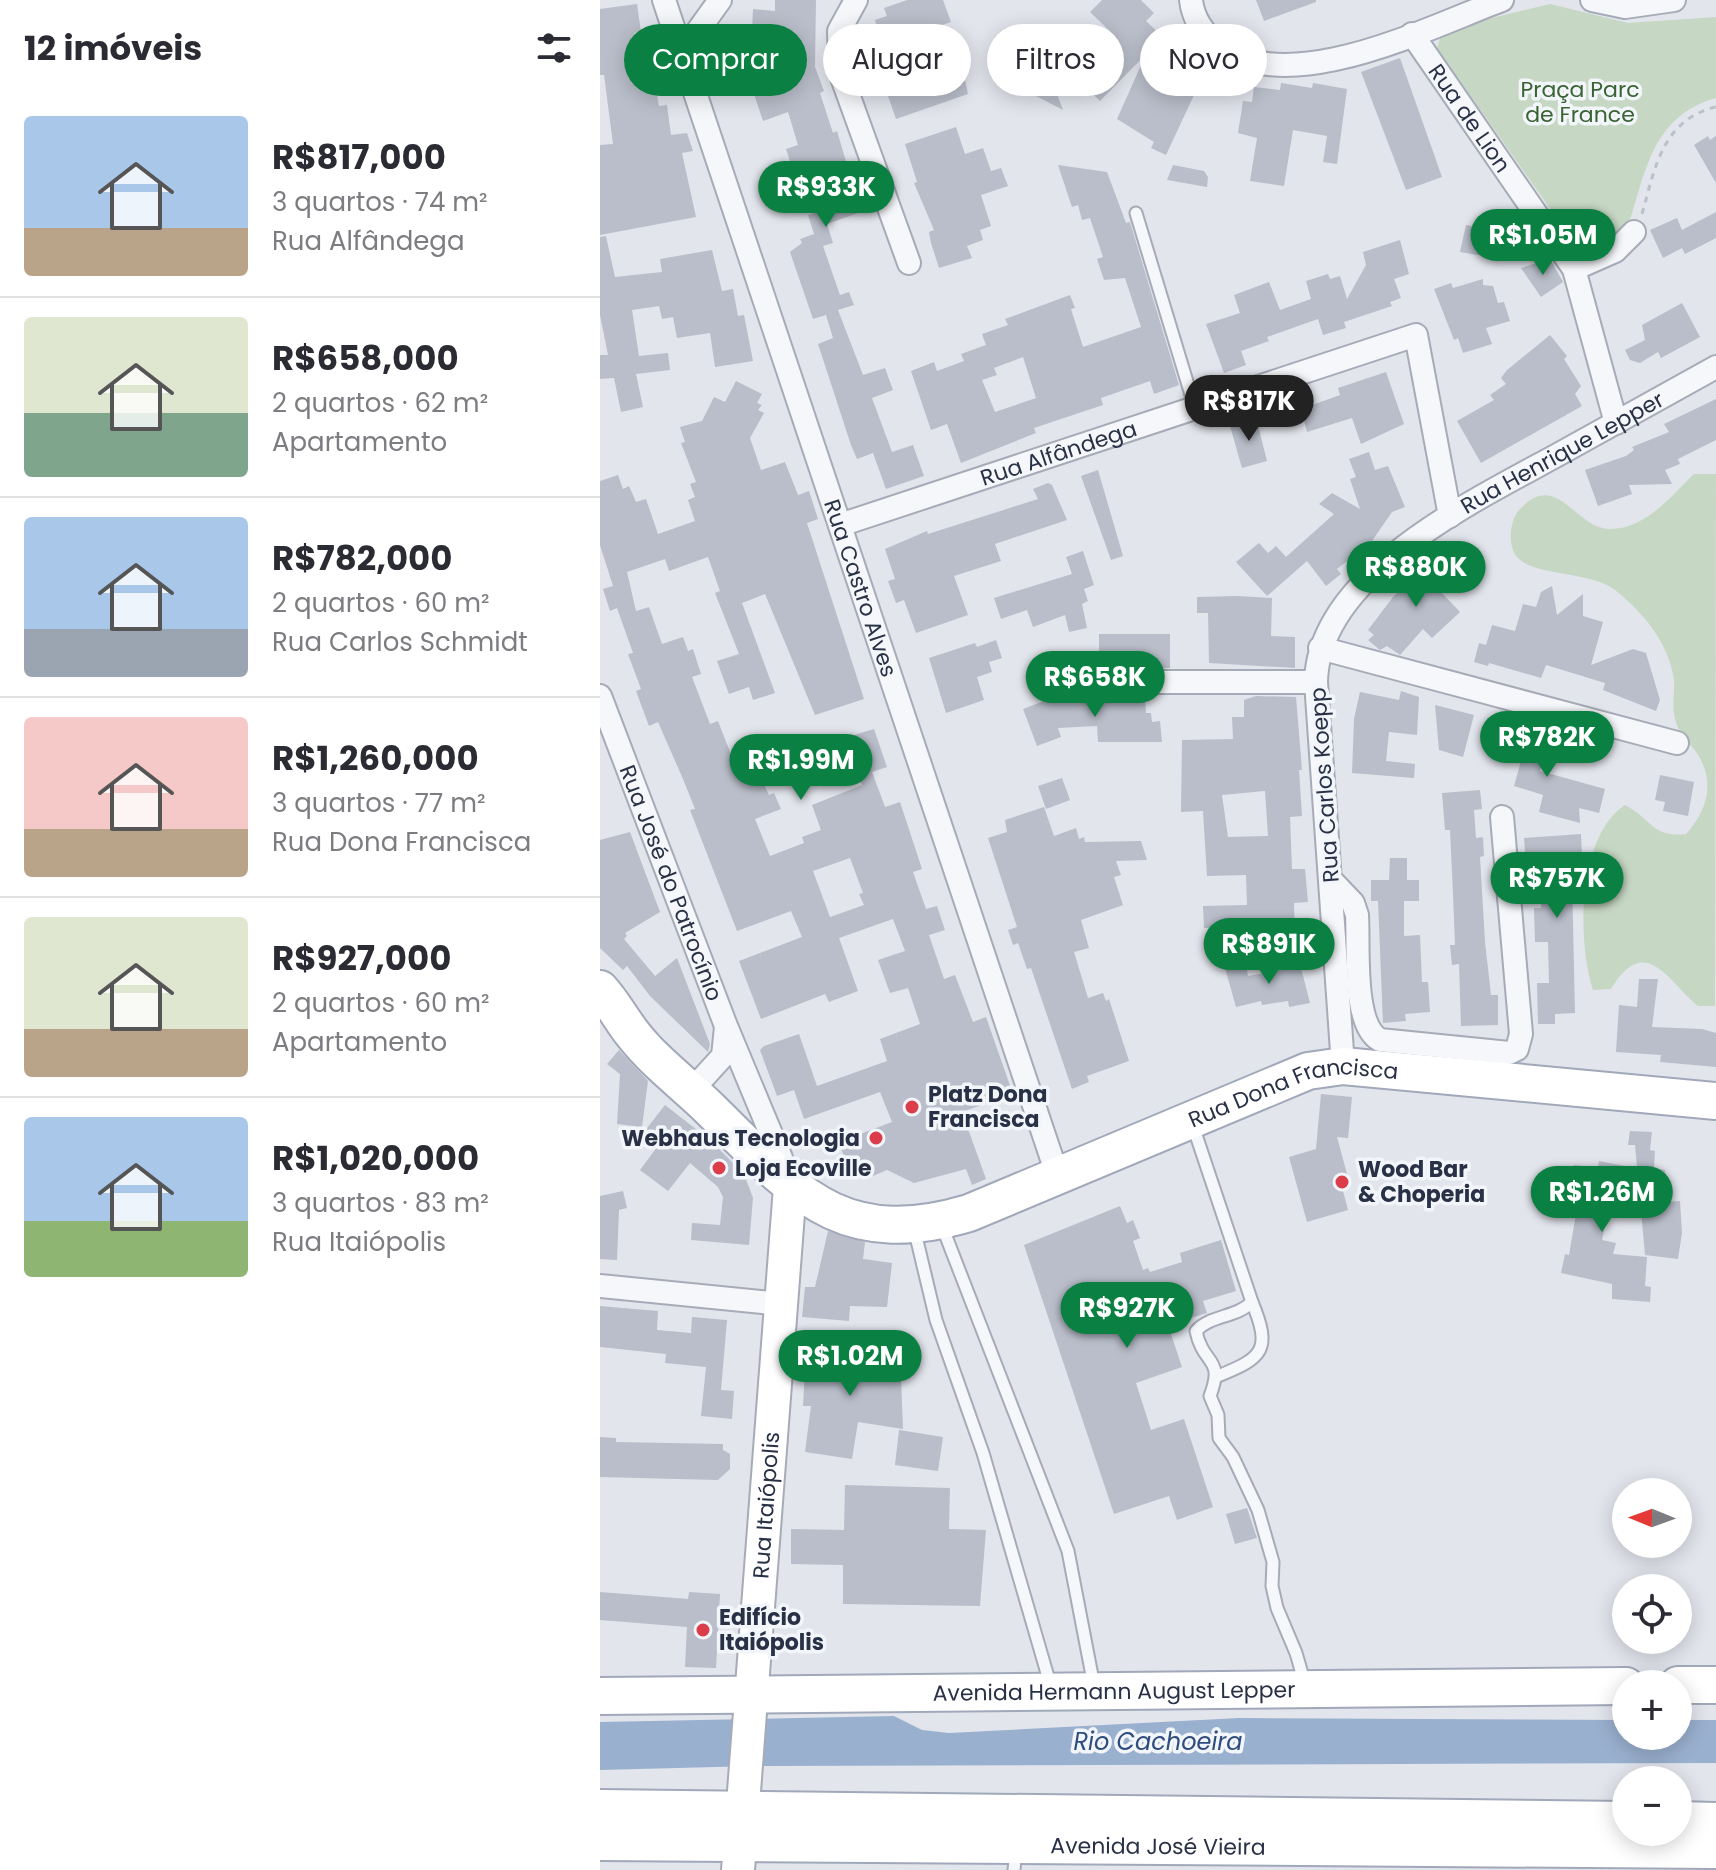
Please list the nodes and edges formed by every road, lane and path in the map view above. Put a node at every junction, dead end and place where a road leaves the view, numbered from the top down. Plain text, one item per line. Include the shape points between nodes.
1 (664, 0) edge
2 (720, 0) edge
3 (856, 0) edge
4 (1191, 0) edge
5 (1502, 0) edge
6 (1592, 0) edge
7 (1674, 0) edge
8 (672, 24) edge
9 (703, 24) edge
10 (1412, 34) junction
11 (696, 96) edge
12 (1716, 107) edge
13 (1136, 213) dead end
14 (1634, 232) joint
15 (909, 263) dead end
16 (1574, 269) junction
17 (1716, 367) edge
18 (1195, 408) junction
19 (1616, 423) junction
20 (1450, 516) junction
21 (840, 525) junction
22 (1320, 648) junction
23 (1079, 682) dead end
24 (1316, 682) junction
25 (600, 696) edge
26 (1677, 743) dead end
27 (1502, 817) dead end
28 (1331, 880) junction
29 (606, 995) edge
30 (726, 1026) junction
31 (1343, 1066) junction
32 (696, 1084) junction
33 (1716, 1101) edge
34 (1191, 1120) junction
35 (786, 1172) junction
36 (1058, 1177) junction
37 (914, 1223) junction
38 (600, 1286) edge
39 (1252, 1302) junction
40 (781, 1304) junction
41 (1218, 1376) junction
42 (1692, 1685) edge
43 (1716, 1685) edge
44 (1612, 1686) edge
45 (1306, 1689) junction
46 (1052, 1691) junction
47 (1095, 1691) junction
48 (600, 1696) edge
49 (751, 1703) junction
50 (600, 1808) edge
51 (1612, 1820) edge
52 (1716, 1821) edge
53 (742, 1825) edge
54 (1692, 1835) edge
55 (600, 1842) edge
56 (1627, 1846) edge
57 (1692, 1846) edge
58 (1716, 1850) edge
59 (1015, 1857) edge

1 - 8 street, Rua Castro Alves
2 - 9 street
3 - 15 street via 839,31 840,72
4 - 10 street via 1207,36 1245,60 1266,65 1322,63
5 - 10 street
6 - 7 street via 1625,7
10 - 16 street, Rua de Lion
11 - 21 street, Rua Castro Alves
12 - 14 path via 1692,116 1663,145
13 - 18 lane
14 - 16 street via 1615,251
16 - 19 street, Rua de Lion
17 - 19 street, Rua Henrique Lepper
18 - 20 street, Rua Alfândega via 1416,335
18 - 21 street, Rua Alfândega
19 - 20 street, Rua Henrique Lepper
20 - 22 street, Rua Henrique Lepper via 1362,586
21 - 36 street, Rua Castro Alves
22 - 24 street, Rua Carlos Koepp
22 - 26 street
23 - 24 street
24 - 28 street, Rua Carlos Koepp
25 - 30 street, Rua José do Patrocínio
27 - 28 street via 1521,1034 1517,1049 1509,1053 1372,1036 1361,1011 1357,915
28 - 31 street, Rua Carlos Koepp
29 - 32 main road via 643,1023
30 - 32 street, Rua José do Patrocínio via 723,1056
30 - 35 street, Rua José do Patrocínio
31 - 33 main road, Rua Dona Francisca
31 - 34 main road, Rua Dona Francisca via 1293,1076
32 - 35 main road
34 - 36 main road, Rua Dona Francisca
34 - 39 lane
35 - 37 main road via 826,1195
35 - 40 main road, Rua Itaiópolis
36 - 37 main road, Rua Dona Francisca
37 - 46 lane via 936,1320 983,1453
37 - 47 lane via 1068,1551
38 - 40 street
39 - 41 lane via 1264,1338 1261,1350 1255,1360
39 - 41 lane via 1196,1331 1200,1350 1215,1364
40 - 49 main road, Rua Itaiópolis
41 - 45 lane via 1210,1396 1219,1438 1258,1510 1273,1562 1277,1608
42 - 43 main road
44 - 45 main road, Avenida Hermann August Lepper
45 - 47 main road, Avenida Hermann August Lepper
46 - 47 main road, Avenida Hermann August Lepper
46 - 49 main road, Avenida Hermann August Lepper
48 - 49 main road, Avenida Hermann August Lepper
49 - 53 main road, Rua Itaiópolis
50 - 53 main road, Avenida José Vieira
51 - 53 main road, Avenida José Vieira
52 - 54 main road, Avenida José Vieira
53 - 55 main road, Avenida José Vieira
53 - 59 main road, Avenida José Vieira
56 - 59 main road, Avenida José Vieira via 1492,1854
57 - 58 main road, Avenida José Vieira

